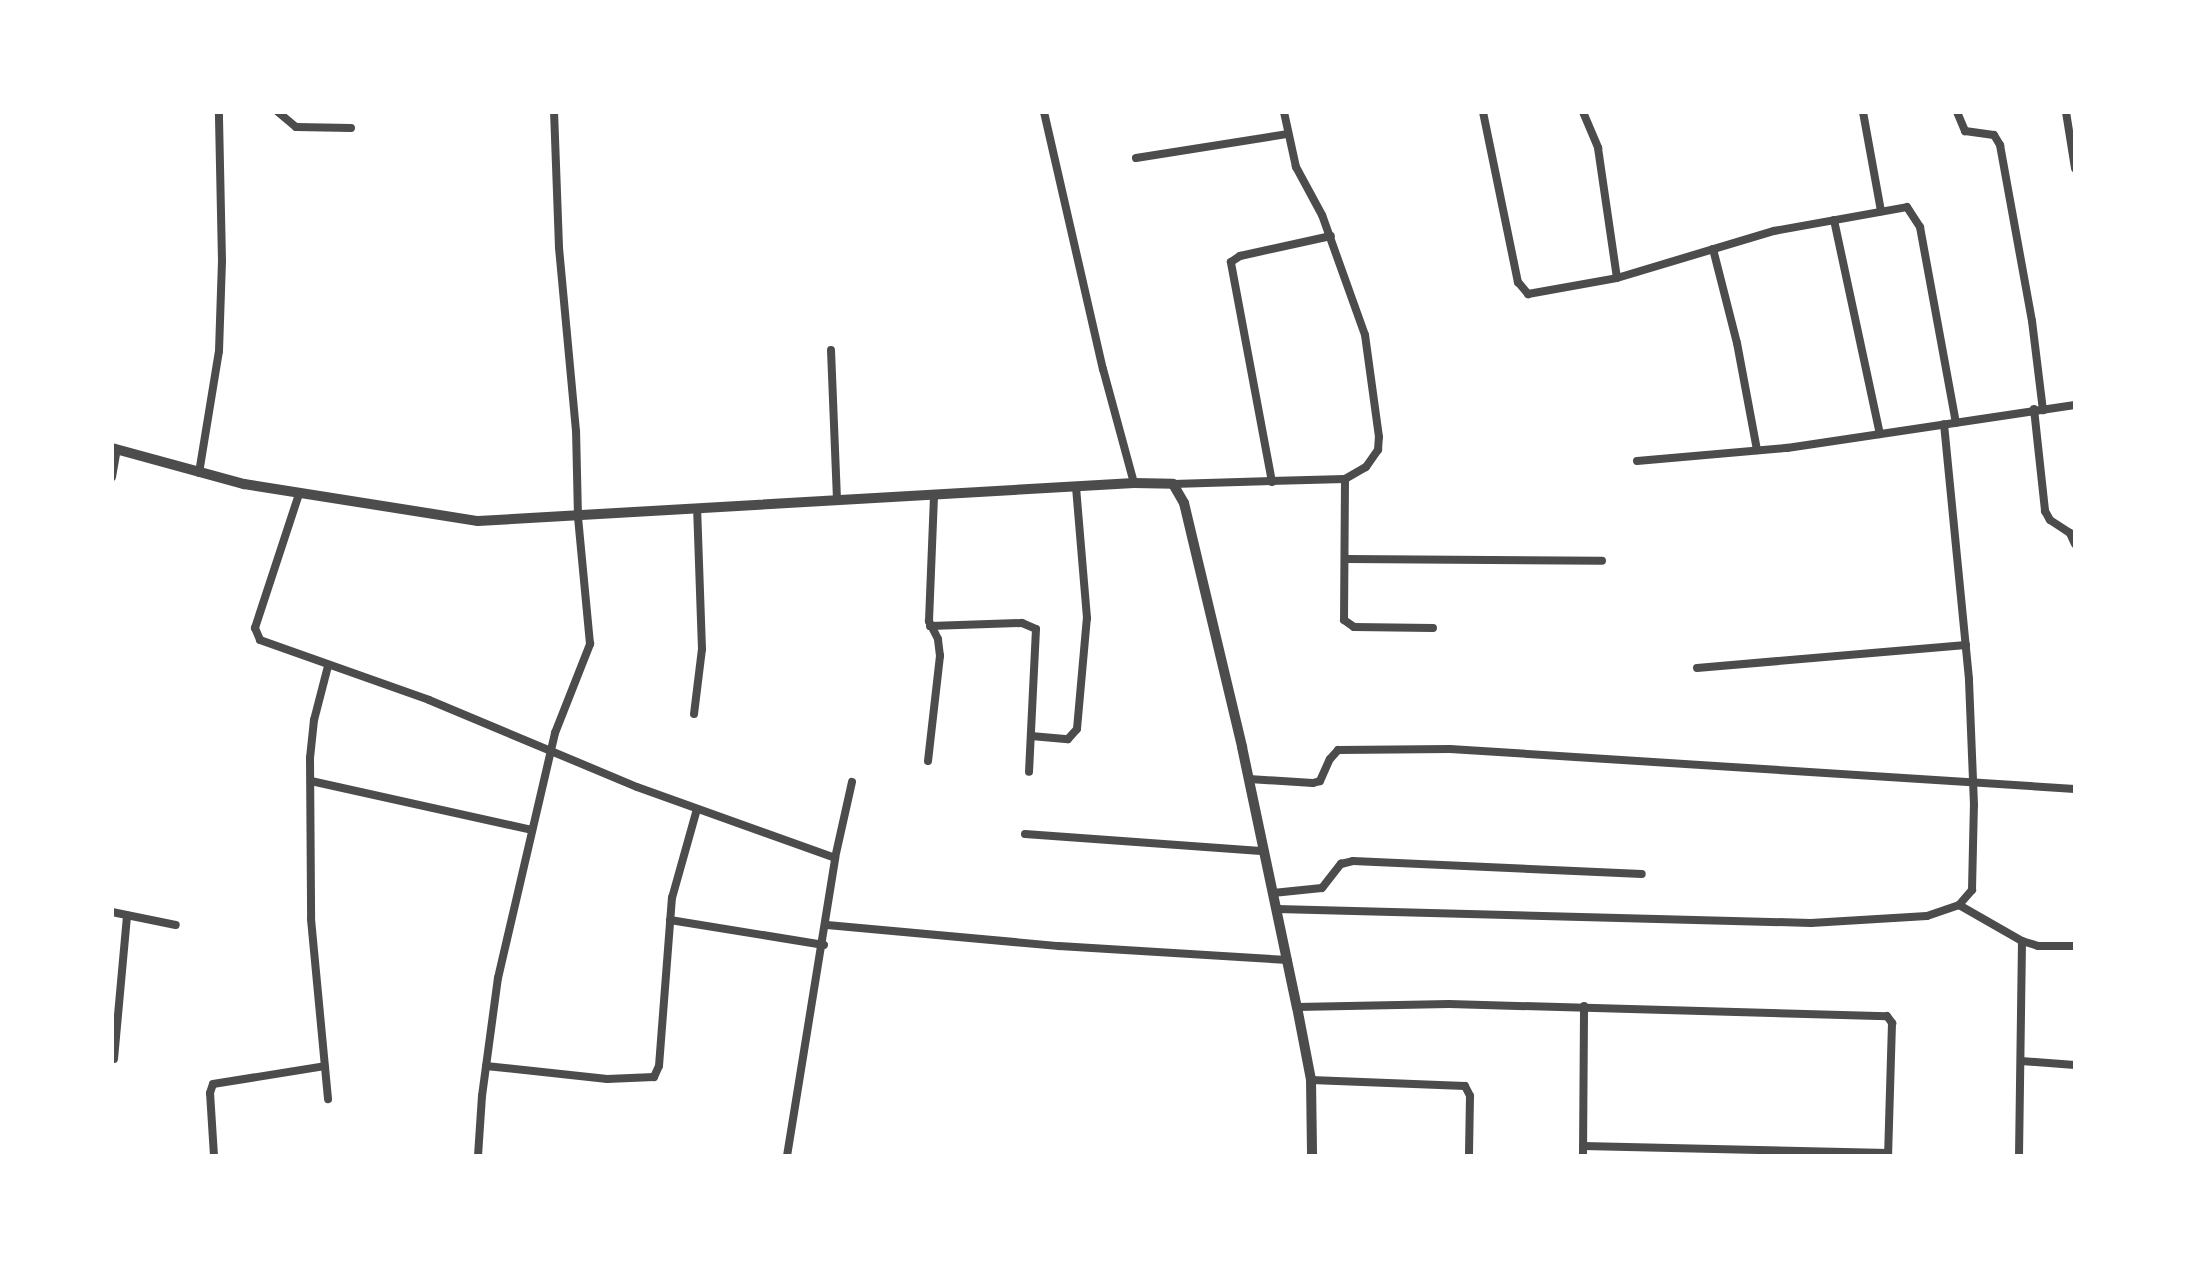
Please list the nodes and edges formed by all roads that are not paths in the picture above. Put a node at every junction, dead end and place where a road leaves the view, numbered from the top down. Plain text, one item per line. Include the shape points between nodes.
1 (219, 112) edge
2 (278, 112) edge
3 (554, 112) edge
4 (1044, 112) edge
5 (1284, 112) edge
6 (1483, 112) edge
7 (1583, 112) edge
8 (1863, 112) edge
9 (1957, 112) edge
10 (2066, 112) edge
11 (351, 128) dead end
12 (1288, 134) junction
13 (1136, 158) dead end
14 (2075, 168) edge
15 (1881, 211) junction
16 (1834, 220) junction
17 (1331, 236) junction
18 (1713, 249) junction
19 (1617, 278) junction
20 (831, 350) dead end
21 (2075, 405) edge
22 (2038, 409) junction
23 (1956, 423) junction
24 (1944, 424) junction
25 (1880, 434) junction
26 (115, 449) edge
27 (1757, 450) junction
28 (1637, 461) dead end
29 (199, 473) junction
30 (112, 477) edge
31 (1345, 479) junction
32 (1272, 482) junction
33 (1134, 483) junction
34 (1173, 484) junction
35 (1076, 488) junction
36 (299, 494) junction
37 (934, 495) junction
38 (837, 499) junction
39 (697, 509) junction
40 (578, 517) junction
41 (2075, 544) edge
42 (1346, 559) junction
43 (1602, 561) dead end
44 (930, 626) junction
45 (1433, 628) dead end
46 (1966, 645) junction
47 (328, 666) junction
48 (1697, 668) dead end
49 (694, 714) dead end
50 (1031, 736) junction
51 (550, 752) junction
52 (928, 761) dead end
53 (1029, 772) dead end
54 (311, 781) junction
55 (852, 782) dead end
56 (1973, 785) junction
57 (1251, 789) junction
58 (2075, 789) edge
59 (697, 809) junction
60 (532, 830) junction
61 (1025, 834) dead end
62 (1264, 851) junction
63 (835, 858) junction
64 (1642, 874) dead end
65 (1273, 893) junction
66 (1959, 905) junction
67 (1277, 909) junction
68 (112, 912) edge
69 (127, 916) junction
70 (670, 920) junction
71 (176, 925) dead end
72 (827, 925) junction
73 (2022, 941) junction
74 (824, 945) junction
75 (2075, 946) edge
76 (1288, 960) junction
77 (1584, 1006) junction
78 (1297, 1007) junction
79 (114, 1059) dead end
80 (2021, 1061) junction
81 (2075, 1065) edge
82 (325, 1066) junction
83 (486, 1066) junction
84 (1311, 1080) junction
85 (328, 1099) dead end
86 (1583, 1146) junction
87 (1888, 1154) edge
88 (214, 1156) edge
89 (478, 1156) edge
90 (787, 1156) edge
91 (1312, 1156) edge
92 (1469, 1156) edge
93 (1583, 1156) edge
94 (2019, 1156) edge

1 - 29 street via 219,351
2 - 11 street via 296,127
3 - 40 street
4 - 33 street
5 - 12 street
6 - 19 street via 1522,291 1538,294
7 - 19 street via 1598,148
8 - 15 street
9 - 22 street via 1965,131 1994,135 2000,145 2032,321
10 - 14 street
12 - 13 street
12 - 17 street via 1296,167
15 - 16 street
15 - 23 street via 1907,207 1920,227
16 - 18 street
16 - 25 street
17 - 31 street via 1365,335 1379,437 1378,450 1366,467
17 - 32 street via 1231,262
18 - 19 street
18 - 27 street
20 - 38 street
21 - 22 street
22 - 23 street
22 - 41 street via 2045,511
23 - 24 street
24 - 25 street
24 - 46 street
25 - 27 street
26 - 29 street
26 - 30 street
27 - 28 street
29 - 36 street
31 - 32 street
31 - 42 street
32 - 34 street
33 - 34 street
33 - 35 street
34 - 57 street via 1184,503
35 - 37 street
35 - 50 street via 1087,618 1077,729 1068,739
36 - 40 street via 478,521
36 - 47 street via 254,634
37 - 38 street
37 - 44 street
38 - 39 street
39 - 40 street
39 - 49 street via 702,649
40 - 51 street via 590,644
42 - 43 street
42 - 45 street via 1346,624
44 - 50 street via 1033,626 1037,634
44 - 52 street via 940,656
46 - 48 street
46 - 56 street
47 - 51 street via 429,700
47 - 54 street via 310,743
50 - 53 street
51 - 59 street
51 - 60 street
54 - 60 street
54 - 82 street via 311,919
55 - 63 street
56 - 57 street via 1450,749 1338,750 1320,781
56 - 58 street
56 - 66 street via 1972,890
57 - 62 street
59 - 63 street
59 - 70 street
60 - 83 street via 498,978
61 - 62 street
62 - 65 street
63 - 72 street
64 - 65 street via 1353,861 1341,864 1322,888
65 - 67 street
66 - 67 street via 1927,916 1811,923
66 - 73 street
67 - 76 street
68 - 69 street
69 - 71 street
69 - 79 street
70 - 74 street
70 - 83 street via 654,1077 607,1079
72 - 74 street
72 - 76 street
73 - 75 street
73 - 80 street
74 - 90 street
76 - 78 street
77 - 78 street
77 - 86 street
77 - 87 street via 1887,1016 1892,1023
78 - 84 street
80 - 81 street
80 - 94 street
82 - 85 street
82 - 88 street via 213,1084
83 - 89 street
84 - 91 street
84 - 92 street via 1465,1086 1470,1096
86 - 87 street
86 - 93 street

